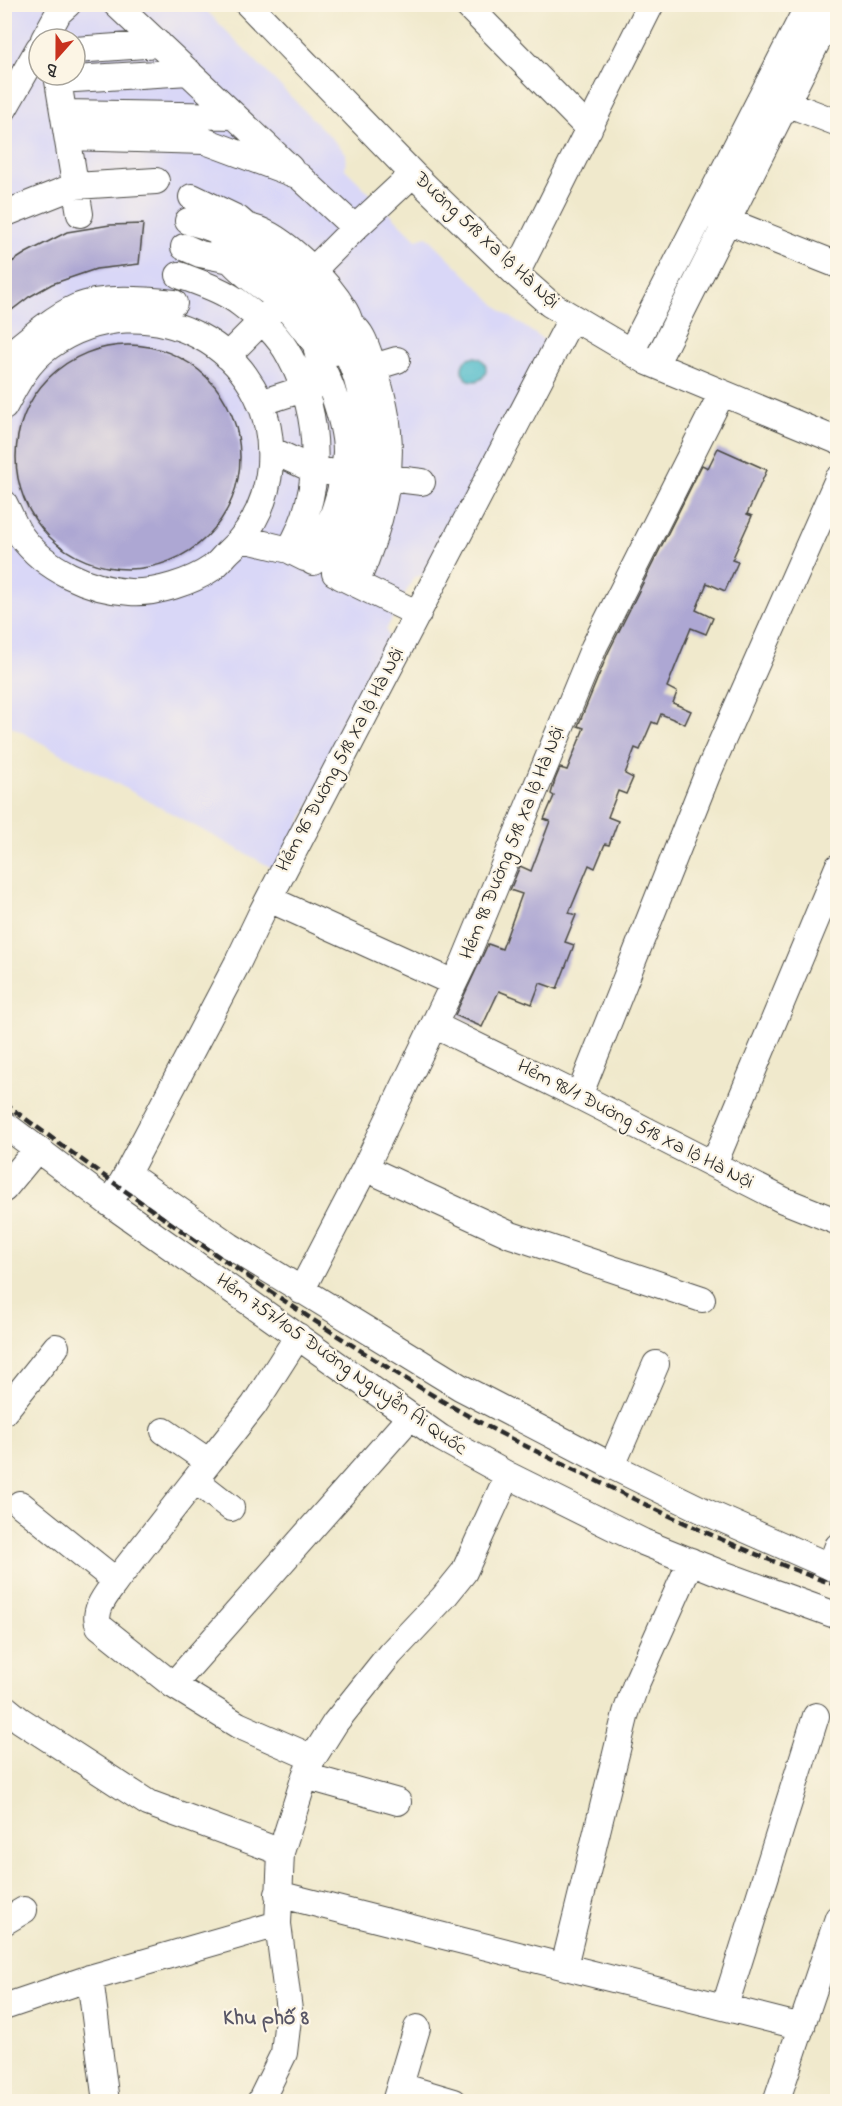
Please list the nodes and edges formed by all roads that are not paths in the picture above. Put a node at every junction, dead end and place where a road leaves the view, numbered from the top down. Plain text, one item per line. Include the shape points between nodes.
1 (68, 4) edge
2 (116, 4) edge
3 (248, 4) edge
4 (466, 4) edge
5 (651, 4) edge
6 (809, 4) edge
7 (837, 4) edge
8 (52, 27) edge
9 (159, 44) junction
10 (87, 49) edge
11 (27, 71) edge
12 (189, 72) junction
13 (87, 77) edge
14 (60, 87) edge
15 (763, 94) junction
16 (787, 103) junction
17 (4, 110) edge
18 (235, 116) junction
19 (837, 123) edge
20 (66, 125) junction
21 (588, 129) junction
22 (414, 174) junction
23 (299, 176) junction
24 (156, 181) dead end
25 (75, 186) junction
26 (192, 199) junction
27 (704, 212) junction
28 (4, 213) edge
29 (80, 214) dead end
30 (728, 222) junction
31 (248, 227) junction
32 (355, 228) junction
33 (223, 232) junction
34 (184, 247) junction
35 (263, 256) junction
36 (233, 261) junction
37 (837, 265) edge
38 (314, 270) junction
39 (516, 274) junction
40 (179, 275) junction
41 (288, 295) junction
42 (172, 313) junction
43 (572, 317) junction
44 (261, 322) junction
45 (331, 331) junction
46 (631, 352) junction
47 (227, 356) junction
48 (4, 359) edge
49 (655, 365) junction
50 (375, 367) junction
51 (329, 381) junction
52 (303, 390) junction
53 (722, 393) junction
54 (260, 403) junction
55 (4, 407) edge
56 (837, 441) edge
57 (271, 450) junction
58 (314, 470) junction
59 (365, 476) junction
60 (837, 479) edge
61 (422, 482) dead end
62 (4, 503) edge
63 (243, 539) junction
64 (289, 550) junction
65 (335, 573) junction
66 (418, 614) junction
67 (837, 867) edge
68 (269, 899) junction
69 (454, 983) junction
70 (434, 1025) junction
71 (579, 1096) junction
72 (4, 1124) edge
73 (37, 1149) junction
74 (714, 1164) junction
75 (365, 1168) junction
76 (127, 1174) junction
77 (4, 1190) edge
78 (109, 1203) junction
79 (837, 1222) edge
80 (301, 1291) junction
81 (702, 1299) dead end
82 (298, 1336) junction
83 (56, 1347) dead end
84 (656, 1364) dead end
85 (4, 1412) edge
86 (410, 1417) junction
87 (164, 1431) dead end
88 (612, 1466) junction
89 (202, 1471) junction
90 (508, 1475) junction
91 (20, 1504) dead end
92 (231, 1508) dead end
93 (691, 1561) junction
94 (835, 1561) edge
95 (116, 1581) junction
96 (837, 1616) edge
97 (173, 1685) junction
98 (816, 1716) dead end
99 (10, 1721) edge
100 (309, 1767) junction
101 (398, 1802) dead end
102 (280, 1852) junction
103 (278, 1894) junction
104 (837, 1918) edge
105 (278, 1924) junction
106 (564, 1966) junction
107 (90, 1978) junction
108 (725, 2006) junction
109 (4, 2007) edge
110 (802, 2026) junction
111 (417, 2028) dead end
112 (398, 2094) edge
113 (106, 2102) edge
114 (260, 2102) edge
115 (454, 2102) edge
116 (776, 2102) edge

1 - 8 street
2 - 9 street
3 - 22 street, Đường 518 Xa lộ Hà Nội
4 - 21 street
5 - 21 street
6 - 15 street
7 - 16 street
9 - 10 street
9 - 12 street
11 - 17 street
12 - 13 street
12 - 18 street
14 - 20 street
15 - 16 street
15 - 27 street
16 - 19 street
16 - 30 street
18 - 20 street
18 - 23 street
20 - 23 street via 204,141
20 - 25 street
21 - 39 street
22 - 32 street
22 - 39 street, Đường 518 Xa lộ Hà Nội
23 - 32 street
24 - 25 street
25 - 28 street
25 - 29 street
26 - 31 street
26 - 33 street via 212,227
26 - 34 street
27 - 30 street
27 - 46 street
30 - 37 street
30 - 49 street
31 - 33 street
31 - 35 street via 261,242
31 - 38 street via 283,245
32 - 38 street
33 - 35 street
33 - 36 street via 223,249
34 - 36 street
34 - 40 street
35 - 36 street via 258,261
35 - 41 street
36 - 41 street via 251,280
38 - 41 street
38 - 45 street via 346,312
39 - 43 street, Đường 518 Xa lộ Hà Nội via 550,304
40 - 42 street
40 - 44 street via 224,294
41 - 44 street
41 - 45 street
42 - 47 street
42 - 48 street via 146,300 115,300 78,307
42 - 55 street via 86,326 49,346 19,376
43 - 46 street, Đường 518 Xa lộ Hà Nội
43 - 66 street, Hẻm 96 Đường 518 Xa lộ Hà Nội
44 - 47 street
44 - 52 street via 290,356
45 - 50 street via 344,350
45 - 50 street via 363,339
45 - 51 street via 317,353
46 - 49 street, Đường 518 Xa lộ Hà Nội
47 - 54 street
49 - 53 street, Đường 518 Xa lộ Hà Nội
50 - 51 street
50 - 59 street via 388,432
51 - 52 street
51 - 59 street via 346,449
52 - 54 street
52 - 58 street via 314,434
53 - 56 street, Đường 518 Xa lộ Hà Nội
53 - 69 street, Hẻm 98 Đường 518 Xa lộ Hà Nội via 591,653 488,909
54 - 57 street
57 - 58 street
57 - 63 street via 268,482 259,512
58 - 59 street
58 - 64 street via 303,524
59 - 61 street
59 - 65 street via 332,517
59 - 65 street via 375,536
60 - 71 street via 707,775
62 - 63 street via 21,536 52,566 90,586 132,593 174,587 212,568
63 - 64 street
64 - 65 street
65 - 66 street
66 - 68 street, Hẻm 96 Đường 518 Xa lộ Hà Nội
67 - 74 street
68 - 69 street
68 - 76 street, Hẻm 96 Đường 518 Xa lộ Hà Nội
69 - 70 street, Hẻm 98 Đường 518 Xa lộ Hà Nội
70 - 71 street, Hẻm 98/1 Đường 518 Xa lộ Hà Nội
70 - 75 street, Hẻm 98 Đường 518 Xa lộ Hà Nội
71 - 74 street, Hẻm 98/1 Đường 518 Xa lộ Hà Nội
72 - 73 street, Hẻm 757/105 Đường Nguyễn Ái Quốc
73 - 77 street
73 - 78 street, Hẻm 757/105 Đường Nguyễn Ái Quốc
74 - 79 street, Hẻm 98/1 Đường 518 Xa lộ Hà Nội via 783,1200
75 - 80 street, Hẻm 98 Đường 518 Xa lộ Hà Nội
75 - 81 street via 511,1235
76 - 78 street, Hẻm 96 Đường 518 Xa lộ Hà Nội
76 - 80 street
78 - 82 street, Hẻm 757/105 Đường Nguyễn Ái Quốc
80 - 88 street via 460,1387
82 - 86 street, Hẻm 757/105 Đường Nguyễn Ái Quốc
82 - 89 street via 254,1405
83 - 85 street
84 - 88 street
86 - 90 street, Hẻm 757/105 Đường Nguyễn Ái Quốc
86 - 97 street
87 - 89 street
88 - 94 street via 706,1512
89 - 92 street
89 - 95 street
90 - 93 street, Hẻm 757/105 Đường Nguyễn Ái Quốc via 643,1542
90 - 100 street via 464,1572 390,1654 335,1723
91 - 95 street
93 - 96 street, Hẻm 757/105 Đường Nguyễn Ái Quốc
93 - 106 street via 626,1713
95 - 97 street via 97,1611 99,1626
97 - 100 street
98 - 108 street
99 - 102 street via 148,1803
100 - 101 street
100 - 102 street
102 - 103 street
103 - 105 street
103 - 106 street
104 - 110 street
105 - 107 street
105 - 114 street via 289,2010 284,2053
106 - 108 street
107 - 109 street
107 - 113 street
108 - 110 street
110 - 116 street
111 - 112 street
112 - 115 street

